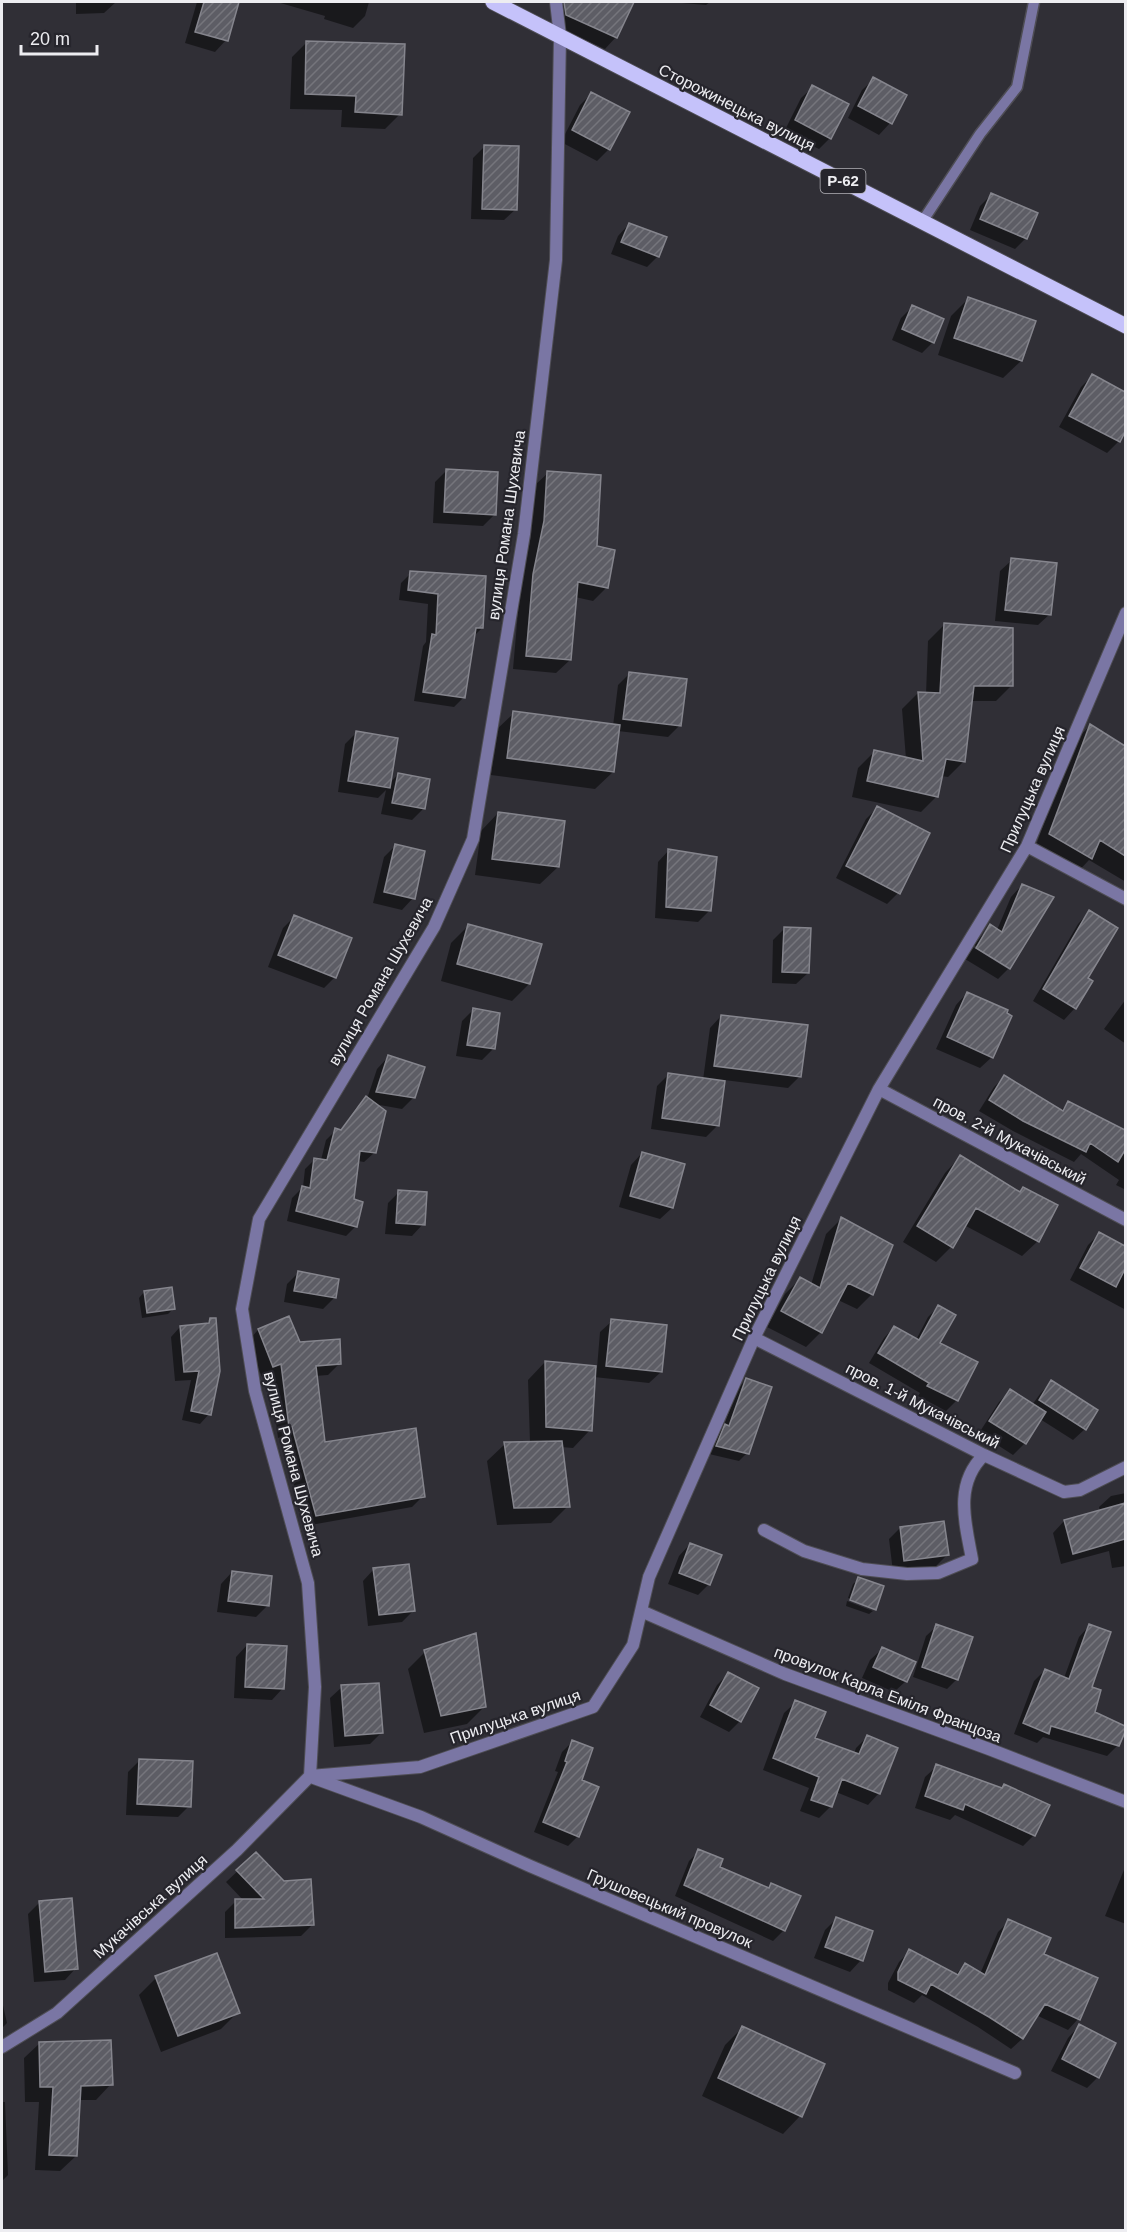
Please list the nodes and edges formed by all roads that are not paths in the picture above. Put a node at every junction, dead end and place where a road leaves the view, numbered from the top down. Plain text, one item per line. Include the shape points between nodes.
1 (493, 2) edge
2 (556, 2) edge
3 (1034, 2) edge
4 (560, 36) junction
5 (922, 222) junction
6 (1125, 326) edge
7 (1125, 613) edge
8 (1027, 846) junction
9 (1125, 899) edge
10 (879, 1089) junction
11 (1125, 1220) edge
12 (754, 1338) junction
13 (984, 1455) junction
14 (1125, 1467) edge
15 (764, 1530) dead end
16 (641, 1611) junction
17 (310, 1776) junction
18 (1125, 1802) edge
19 (2, 2048) edge
20 (1015, 2073) dead end

1 - 4 main road, Сторожинецька вулиця / Р-62
2 - 4 street, вулиця Романа Шухевича
3 - 5 lane via 1017,87 980,134
4 - 5 main road, Сторожинецька вулиця / Р-62
4 - 17 street, вулиця Романа Шухевича via 556,260 524,534 473,839 434,927 259,1219 242,1309 255,1391 308,1583 315,1687
5 - 6 main road, Сторожинецька вулиця / Р-62
7 - 8 street, Прилуцька вулиця
8 - 9 street
8 - 10 street, Прилуцька вулиця
10 - 11 street, пров. 2-й Мукачівський
10 - 12 street, Прилуцька вулиця
12 - 13 street, пров. 1-й Мукачівський
12 - 16 street, Прилуцька вулиця via 650,1577
13 - 14 street, пров. 1-й Мукачівський via 1064,1492 1080,1490
13 - 15 street via 972,1467 963,1505 972,1559 938,1573 862,1569 804,1551
16 - 17 street, Прилуцька вулиця via 633,1644 593,1707 420,1767
16 - 18 street, провулок Карла Еміля Францоза via 785,1674
17 - 19 street, Мукачівська вулиця via 237,1850 57,2013
17 - 20 street, Грушовецький провулок via 421,1817

